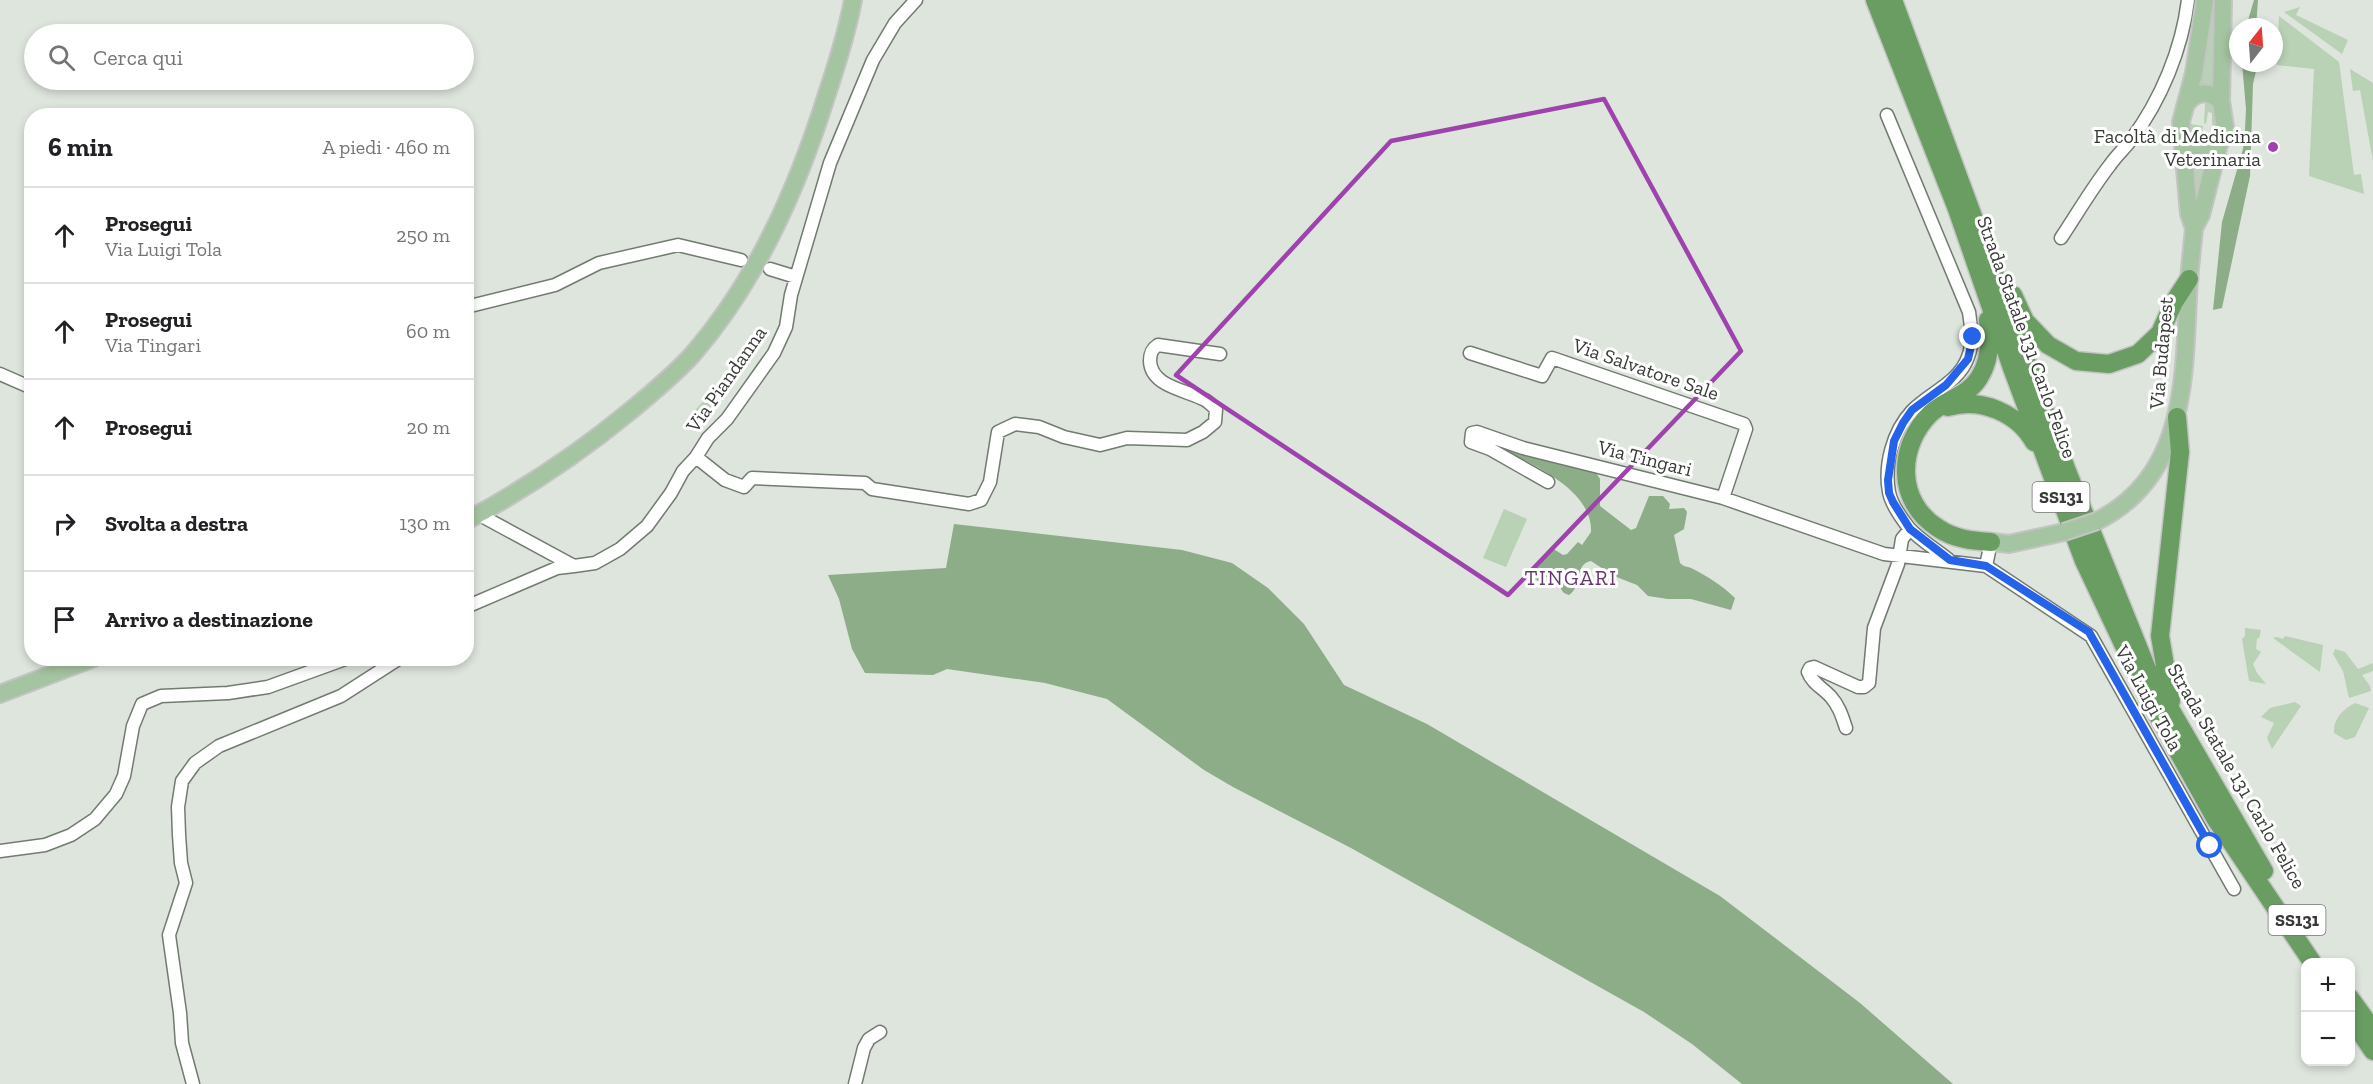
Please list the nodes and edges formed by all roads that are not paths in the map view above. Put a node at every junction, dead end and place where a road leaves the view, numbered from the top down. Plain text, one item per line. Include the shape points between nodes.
1 (853, 0) edge
2 (916, 0) edge
3 (1875, 0) edge
4 (1893, 0) edge
5 (2188, 0) edge
6 (2205, 0) edge
7 (2223, 0) edge
8 (2221, 101) junction
9 (2186, 104) junction
10 (1887, 115) dead end
11 (2182, 135) junction
12 (2218, 148) junction
13 (1959, 181) junction
14 (1957, 209) junction
15 (2194, 228) junction
16 (2061, 238) dead end
17 (741, 260) dead end
18 (770, 269) dead end
19 (796, 277) junction
20 (2189, 279) junction
21 (474, 305) edge
22 (1470, 353) dead end
23 (1220, 354) dead end
24 (0, 374) edge
25 (24, 384) edge
26 (1932, 412) junction
27 (2177, 417) junction
28 (696, 457) junction
29 (2053, 478) junction
30 (1548, 482) dead end
31 (1723, 498) junction
32 (474, 517) edge
33 (474, 519) edge
34 (1910, 529) junction
35 (1991, 542) junction
36 (1898, 557) junction
37 (1950, 560) junction
38 (574, 566) junction
39 (1986, 566) junction
40 (474, 604) edge
41 (73, 666) edge
42 (326, 666) edge
43 (388, 666) edge
44 (0, 694) edge
45 (2176, 720) junction
46 (1846, 728) dead end
47 (0, 851) edge
48 (2234, 889) dead end
49 (2309, 958) edge
50 (2323, 958) edge
51 (2355, 1010) edge
52 (2361, 1024) edge
53 (880, 1032) dead end
54 (2373, 1051) edge
55 (193, 1084) edge
56 (855, 1084) edge

1 - 32 main road via 847,31 798,179 754,267 718,322 692,355 587,447
2 - 19 street, Via Piandanna via 895,23 873,60 830,163
3 - 14 highway, Strada Statale 131 Carlo Felice / SS131
4 - 13 highway, Strada Statale 131 Carlo Felice / SS131
5 - 16 street via 2184,31 2150,109
6 - 9 main road, Via Budapest
7 - 8 main road, Via Budapest
8 - 9 main road via 2201,93
8 - 12 main road, Via Budapest via 2225,127
9 - 11 main road, Via Budapest
10 - 34 street via 1969,312 1973,337 1968,359 1946,385 1912,410 1894,441 1889,493
11 - 12 main road via 2187,147 2197,154 2209,154
11 - 15 main road, Via Budapest via 2189,214
12 - 15 main road, Via Budapest
13 - 20 highway via 2025,321 2048,345 2076,361 2109,364 2138,354 2160,333
13 - 45 highway, Strada Statale 131 Carlo Felice / SS131 via 2103,562 2147,669
14 - 26 highway via 1989,321 1991,342 1980,377 1969,390
14 - 29 highway, Strada Statale 131 Carlo Felice / SS131
15 - 20 main road, Via Budapest
17 - 21 street via 678,245 599,263 555,285
18 - 19 street
19 - 28 street, Via Piandanna via 786,327 774,353
20 - 27 main road, Via Budapest
22 - 31 street, Via Salvatore Sale via 1542,376 1552,358 1738,420 1746,429
23 - 28 street via 1158,345 1150,354 1150,365 1161,381 1216,408 1215,422 1203,432 1187,440 1128,438 1100,445 1040,427 1015,424 998,432 990,482 981,500 969,504 872,489 865,483 752,478 744,487 725,480
24 - 25 street
26 - 29 highway via 1962,403 1986,406 2011,416 2029,432
26 - 35 highway via 1906,452 1906,482 1915,507 1939,529 1972,541
27 - 35 main road, Via Budapest, bridge via 2151,477 2126,504 2097,521 2064,532 2009,544
27 - 45 highway via 2180,452 2160,636
28 - 38 street, Via Piandanna via 647,526 596,563
29 - 49 highway, Strada Statale 131 Carlo Felice / SS131 via 2084,561 2150,700 2215,818
30 - 31 street, Via Tingari via 1472,442 1472,433
31 - 36 street, Via Tingari
33 - 38 street
34 - 36 street via 1902,539
34 - 37 street, Via Tingari
35 - 39 street
36 - 37 street, Via Tingari
36 - 46 street via 1874,628 1869,683 1858,687 1814,667 1808,672 1810,679 1836,704
37 - 39 street, Via Tingari
38 - 40 street, Via Piandanna via 557,568
39 - 48 street, Via Luigi Tola via 2091,636
41 - 44 main road
42 - 47 street via 268,687 161,696 141,704 124,776 116,794 100,813 71,835 45,845
43 - 55 street via 341,696 219,746 195,763 182,781 179,816 186,884 169,935 182,1043
45 - 50 highway, Strada Statale 131 Carlo Felice / SS131 via 2268,878
51 - 52 highway
52 - 54 highway
53 - 56 street via 864,1048

